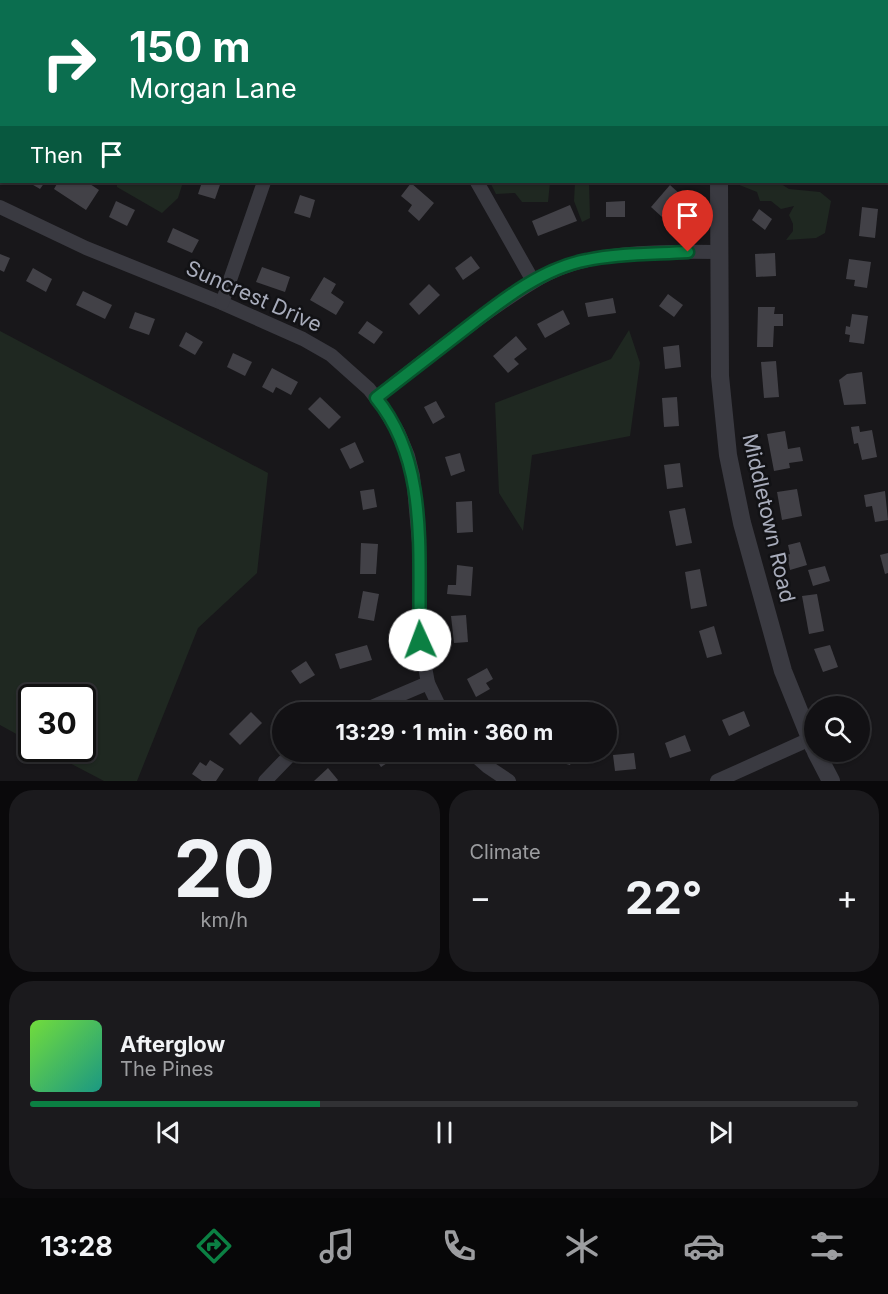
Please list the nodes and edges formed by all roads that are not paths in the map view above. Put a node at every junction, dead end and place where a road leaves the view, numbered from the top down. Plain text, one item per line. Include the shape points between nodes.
1 (264, 183) edge
2 (478, 183) edge
3 (719, 183) edge
4 (0, 207) edge
5 (718, 252) junction
6 (533, 281) junction
7 (222, 303) junction
8 (376, 398) junction
9 (428, 683) junction
10 (383, 702) edge
11 (437, 702) edge
12 (804, 722) edge
13 (804, 750) edge
14 (283, 762) edge
15 (482, 762) edge
16 (822, 762) edge
17 (265, 781) edge
18 (509, 781) edge
19 (717, 781) edge
20 (831, 781) edge

1 - 7 street
2 - 6 street
3 - 5 street, Middletown Road
4 - 7 street, Suncrest Drive via 86,248
5 - 6 street via 586,260
5 - 12 street, Middletown Road via 720,376 728,455 742,523 783,671
6 - 8 street
7 - 8 street, Suncrest Drive via 331,355
8 - 9 street, Suncrest Drive via 398,432 413,476 419,543 420,640
9 - 10 street
9 - 11 street, Suncrest Drive
13 - 19 street
14 - 17 street
15 - 18 street
16 - 20 street, Middletown Road

